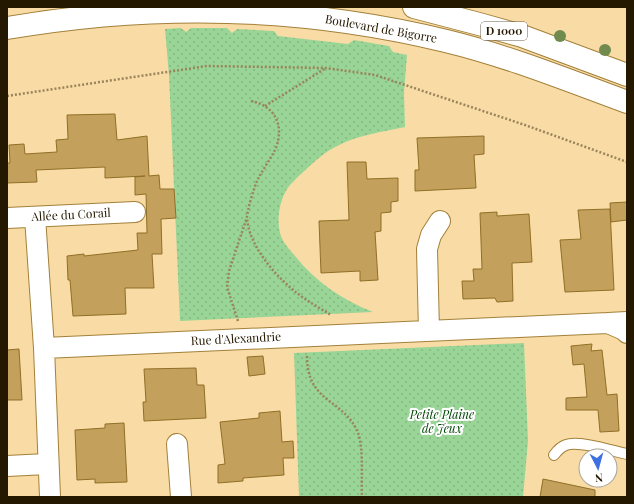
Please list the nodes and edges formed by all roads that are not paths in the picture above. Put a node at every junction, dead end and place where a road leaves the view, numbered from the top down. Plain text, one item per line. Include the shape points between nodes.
1 (414, 7) edge
2 (7, 28) edge
3 (627, 74) edge
4 (627, 102) edge
5 (135, 212) dead end
6 (35, 217) junction
7 (7, 218) edge
8 (440, 221) dead end
9 (618, 322) edge
10 (429, 331) junction
11 (627, 333) edge
12 (44, 348) junction
13 (177, 444) dead end
14 (627, 454) edge
15 (554, 456) dead end
16 (48, 464) junction
17 (7, 466) edge
18 (50, 497) edge
19 (181, 497) edge

1 - 3 main road, D 1000 via 522,36
2 - 4 main road, Boulevard de Bigorre / D 1000 via 48,21 154,12 248,12 347,21 447,41 500,56
5 - 6 street, Allée du Corail
6 - 7 street, Allée du Corail
6 - 12 street
8 - 10 street via 431,235 427,249
9 - 10 street, Rue d'Alexandrie
9 - 11 street
10 - 12 street, Rue d'Alexandrie
12 - 16 street
13 - 19 street
14 - 15 lane via 577,443 566,445
16 - 17 street
16 - 18 street

